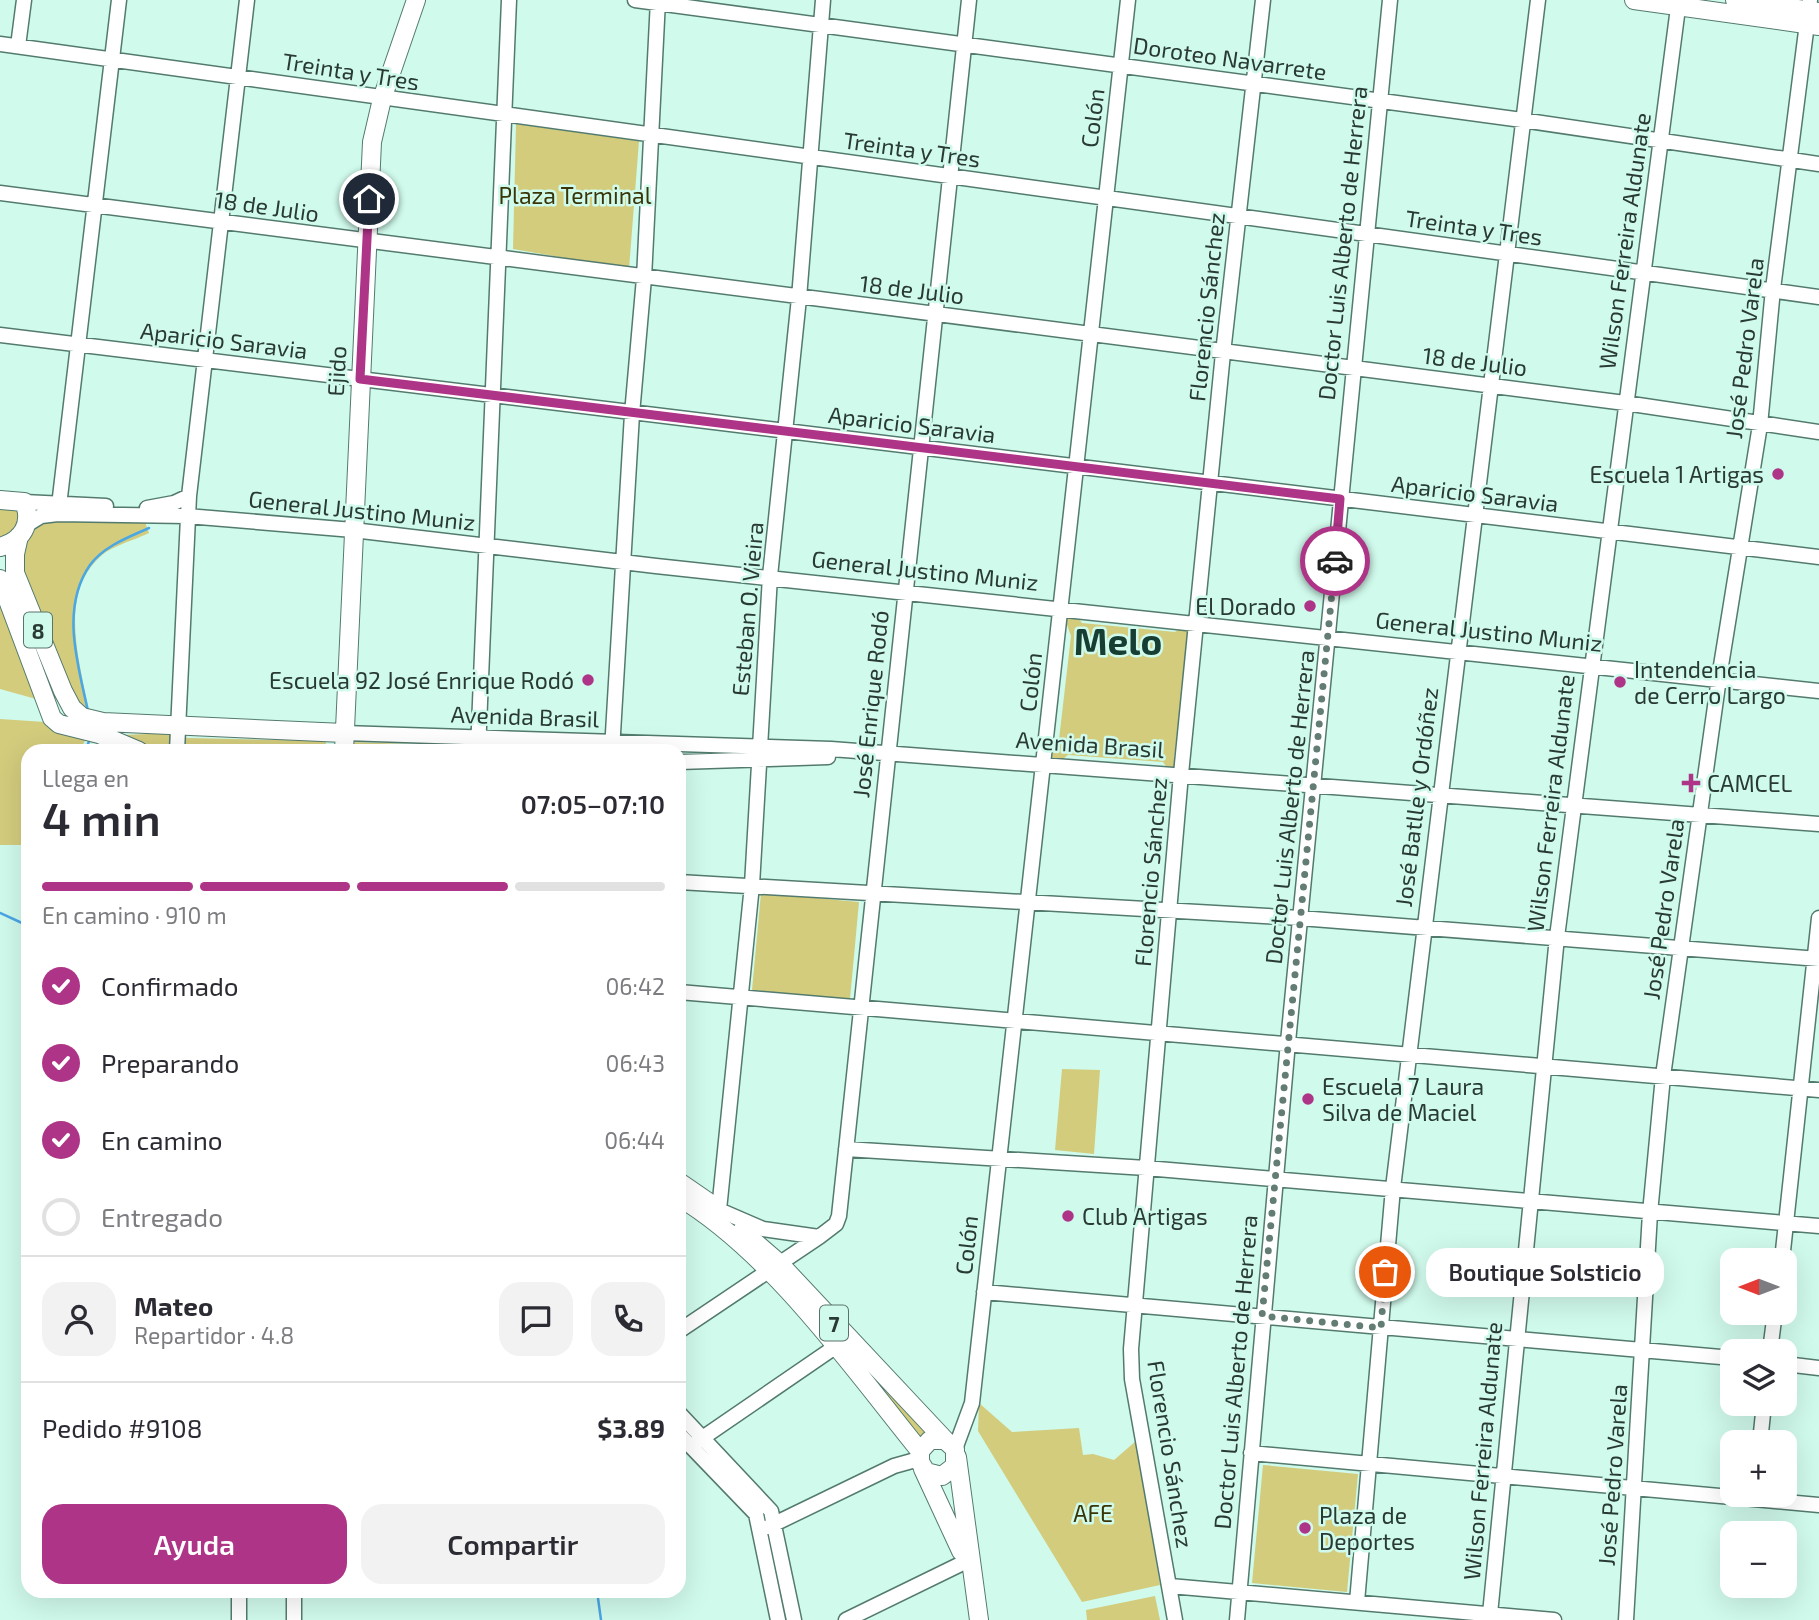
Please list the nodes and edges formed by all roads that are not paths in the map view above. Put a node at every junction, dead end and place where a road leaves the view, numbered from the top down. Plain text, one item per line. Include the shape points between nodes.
1 (24, 0) edge
2 (119, 0) edge
3 (247, 0) edge
4 (407, 0) edge
5 (416, 0) edge
6 (509, 0) edge
7 (635, 0) edge
8 (823, 0) edge
9 (969, 0) edge
10 (1128, 0) edge
11 (1263, 0) edge
12 (1390, 0) edge
13 (1538, 0) edge
14 (1634, 0) edge
15 (1735, 0) edge
16 (658, 2) edge
17 (1679, 3) edge
18 (1813, 14) edge
19 (821, 24) junction
20 (0, 44) edge
21 (965, 44) junction
22 (18, 46) junction
23 (110, 58) junction
24 (1121, 65) junction
25 (238, 76) junction
26 (1255, 85) junction
27 (378, 99) junction
28 (1378, 101) junction
29 (507, 115) junction
30 (1522, 120) junction
31 (649, 136) junction
32 (1660, 141) junction
33 (808, 158) junction
34 (1791, 161) junction
35 (1819, 164) edge
36 (950, 178) junction
37 (0, 193) edge
38 (1106, 199) junction
39 (94, 205) junction
40 (1238, 217) junction
41 (221, 222) junction
42 (1366, 234) junction
43 (363, 242) junction
44 (1507, 255) junction
45 (499, 258) junction
46 (1643, 274) junction
47 (644, 278) junction
48 (1773, 289) junction
49 (1819, 297) edge
50 (799, 298) junction
51 (936, 315) junction
52 (0, 335) edge
53 (1091, 335) junction
54 (78, 345) junction
55 (1223, 353) junction
56 (205, 361) junction
57 (1353, 368) junction
58 (356, 378) junction
59 (1489, 386) junction
60 (492, 394) junction
61 (1625, 403) junction
62 (632, 414) junction
63 (1760, 425) junction
64 (786, 432) junction
65 (1819, 432) edge
66 (923, 448) junction
67 (1078, 467) junction
68 (1210, 484) junction
69 (188, 496) junction
70 (1340, 499) junction
71 (0, 500) edge
72 (24, 502) junction
73 (59, 509) junction
74 (187, 516) junction
75 (1474, 516) junction
76 (348, 529) junction
77 (24, 530) junction
78 (1608, 533) junction
79 (485, 545) junction
80 (0, 547) edge
81 (1740, 549) junction
82 (1819, 557) edge
83 (623, 562) junction
84 (770, 576) junction
85 (0, 579) edge
86 (905, 592) junction
87 (1061, 608) junction
88 (1196, 622) junction
89 (1330, 636) junction
90 (1457, 650) junction
91 (1590, 666) junction
92 (1719, 678) junction
93 (1819, 691) edge
94 (81, 724) junction
95 (178, 727) junction
96 (101, 728) junction
97 (339, 742) edge
98 (127, 744) edge
99 (177, 744) edge
100 (432, 744) edge
101 (478, 744) edge
102 (612, 744) edge
103 (686, 751) edge
104 (758, 754) junction
105 (887, 754) junction
106 (686, 761) edge
107 (1044, 766) junction
108 (1181, 775) junction
109 (1314, 785) junction
110 (1441, 797) junction
111 (1575, 807) junction
112 (1698, 817) junction
113 (1819, 824) edge
114 (686, 882) edge
115 (752, 885) junction
116 (873, 892) junction
117 (1029, 901) junction
118 (1171, 911) junction
119 (1300, 918) junction
120 (1819, 918) edge
121 (1423, 927) junction
122 (1557, 937) junction
123 (1680, 948) junction
124 (1816, 959) edge
125 (686, 992) edge
126 (740, 995) junction
127 (861, 1007) junction
128 (1014, 1020) junction
129 (1159, 1032) junction
130 (1288, 1042) junction
131 (1408, 1053) junction
132 (1542, 1066) junction
133 (1663, 1076) junction
134 (1800, 1088) junction
135 (1819, 1090) edge
136 (846, 1149) junction
137 (999, 1158) junction
138 (1146, 1168) junction
139 (1275, 1179) junction
140 (686, 1188) edge
141 (1393, 1188) junction
142 (686, 1200) edge
143 (1528, 1203) junction
144 (1650, 1213) junction
145 (716, 1215) junction
146 (1787, 1223) junction
147 (1819, 1226) edge
148 (819, 1237) junction
149 (1784, 1248) edge
150 (774, 1267) junction
151 (984, 1292) junction
152 (1135, 1304) junction
153 (1262, 1316) junction
154 (686, 1326) edge
155 (1381, 1328) junction
156 (1516, 1338) junction
157 (835, 1347) junction
158 (1643, 1351) junction
159 (1720, 1357) edge
160 (1797, 1365) edge
161 (1819, 1368) edge
162 (686, 1420) edge
163 (703, 1438) junction
164 (686, 1442) edge
165 (690, 1447) junction
166 (952, 1449) junction
167 (1251, 1453) junction
168 (921, 1460) junction
169 (1368, 1465) junction
170 (1502, 1477) junction
171 (1633, 1488) junction
172 (1720, 1494) edge
173 (1797, 1502) edge
174 (1819, 1505) edge
175 (768, 1526) junction
176 (969, 1560) junction
177 (1170, 1586) junction
178 (1239, 1590) junction
179 (239, 1598) edge
180 (294, 1598) edge
181 (1357, 1602) junction
182 (1490, 1614) junction
183 (1530, 1619) edge
184 (239, 1620) edge
185 (294, 1620) edge
186 (778, 1620) edge
187 (794, 1620) edge
188 (846, 1620) edge
189 (979, 1620) edge
190 (1175, 1620) edge
191 (1237, 1620) edge
192 (1553, 1620) edge
193 (1626, 1620) edge

1 - 22 street
2 - 23 street
3 - 25 street
4 - 27 main road, Ejido
5 - 27 main road, Ejido
6 - 29 street
7 - 16 street, Doroteo Navarrete
8 - 19 street, Esteban O. Vieira
9 - 21 street, José Enrique Rodó
10 - 24 street, Colón
11 - 26 street, Florencio Sánchez
12 - 28 street, Doctor Luis Alberto de Herrera
13 - 30 street, José Batlle y Ordóñez
14 - 17 main road
15 - 18 main road
16 - 19 street, Doroteo Navarrete
16 - 31 street
17 - 18 main road
17 - 32 street, Wilson Ferreira Aldunate
18 - 34 street, José Pedro Varela
19 - 21 street, Doroteo Navarrete
19 - 33 street, Esteban O. Vieira
20 - 22 street, Treinta y Tres
21 - 24 street, Doroteo Navarrete
21 - 36 street, José Enrique Rodó
22 - 23 street, Treinta y Tres
23 - 25 street, Treinta y Tres
23 - 39 street
24 - 26 street, Doroteo Navarrete
24 - 38 street, Colón
25 - 27 street, Treinta y Tres
25 - 41 street
26 - 28 street, Doroteo Navarrete
26 - 40 street, Florencio Sánchez
27 - 29 street, Treinta y Tres
27 - 43 main road, Ejido
28 - 30 street, Doroteo Navarrete
28 - 42 street, Doctor Luis Alberto de Herrera
29 - 31 street, Treinta y Tres
29 - 45 street
30 - 32 street, Doroteo Navarrete
30 - 44 street, José Batlle y Ordóñez
31 - 33 street, Treinta y Tres
31 - 47 street
32 - 34 street, Doroteo Navarrete
32 - 46 street, Wilson Ferreira Aldunate
33 - 36 street, Treinta y Tres
33 - 50 street, Esteban O. Vieira
34 - 35 street, Doroteo Navarrete
34 - 48 street, José Pedro Varela
36 - 38 street, Treinta y Tres
36 - 51 street, José Enrique Rodó
37 - 39 street, 18 de Julio
38 - 40 street, Treinta y Tres
38 - 53 street, Colón
39 - 41 street, 18 de Julio
39 - 54 street
40 - 42 street, Treinta y Tres
40 - 55 street, Florencio Sánchez
41 - 43 street, 18 de Julio
41 - 56 street
42 - 44 street, Treinta y Tres
42 - 57 street, Doctor Luis Alberto de Herrera
43 - 45 street, 18 de Julio
43 - 58 main road, Ejido
44 - 46 street, Treinta y Tres
44 - 59 street, José Batlle y Ordóñez
45 - 47 street, 18 de Julio
45 - 60 street
46 - 48 street, Treinta y Tres
46 - 61 street, Wilson Ferreira Aldunate
47 - 50 street, 18 de Julio
47 - 62 street
48 - 49 street, Treinta y Tres
48 - 63 street, José Pedro Varela
50 - 51 street, 18 de Julio
50 - 64 street, Esteban O. Vieira
51 - 53 street, 18 de Julio
51 - 66 street, José Enrique Rodó
52 - 54 street, Aparicio Saravia
53 - 55 street, 18 de Julio
53 - 67 street, Colón
54 - 56 street, Aparicio Saravia
54 - 73 street
55 - 57 street, 18 de Julio
55 - 68 street, Florencio Sánchez
56 - 58 street, Aparicio Saravia
56 - 69 street
57 - 59 street, 18 de Julio
57 - 70 street, Doctor Luis Alberto de Herrera
58 - 60 street, Aparicio Saravia
58 - 76 main road, Ejido
59 - 61 street, 18 de Julio
59 - 75 street, José Batlle y Ordóñez
60 - 62 street, Aparicio Saravia
60 - 79 street
61 - 63 street, 18 de Julio
61 - 78 street, Wilson Ferreira Aldunate
62 - 64 street, Aparicio Saravia
62 - 83 street
63 - 65 street, 18 de Julio
63 - 81 street, José Pedro Varela
64 - 66 street, Aparicio Saravia
64 - 84 street, Esteban O. Vieira
66 - 67 street, Aparicio Saravia
66 - 86 street, José Enrique Rodó
67 - 68 street, Aparicio Saravia
67 - 87 street, Colón
68 - 70 street, Aparicio Saravia
68 - 88 street, Florencio Sánchez
69 - 73 street, General Justino Muniz via 157,508
69 - 74 street
70 - 75 street, Aparicio Saravia
70 - 89 street, Doctor Luis Alberto de Herrera
71 - 72 main road
72 - 73 street, General Justino Muniz
72 - 77 main road, 8 via 29,514
73 - 74 street, General Justino Muniz
73 - 77 street, General Justino Muniz
74 - 76 street, General Justino Muniz
74 - 95 street
75 - 78 street, Aparicio Saravia
75 - 90 street, José Batlle y Ordóñez
76 - 79 street, General Justino Muniz
76 - 97 main road, Ejido
77 - 80 main road via 11,544
77 - 94 main road, 8 via 15,554 15,573
78 - 81 street, Aparicio Saravia
78 - 91 street, Wilson Ferreira Aldunate
79 - 83 street, General Justino Muniz
79 - 101 street
81 - 82 street, Aparicio Saravia
81 - 92 street, José Pedro Varela
83 - 84 street, General Justino Muniz
83 - 102 street
84 - 86 street, General Justino Muniz
84 - 104 street, Esteban O. Vieira
85 - 94 main road, 8 via 52,718
86 - 87 street, General Justino Muniz
86 - 105 street, José Enrique Rodó
87 - 88 street, General Justino Muniz
87 - 107 street, Colón
88 - 89 street, General Justino Muniz
88 - 108 street, Florencio Sánchez
89 - 90 street, General Justino Muniz
89 - 109 street, Doctor Luis Alberto de Herrera
90 - 91 street, General Justino Muniz
90 - 110 street, José Batlle y Ordóñez
91 - 92 street, General Justino Muniz
91 - 111 street, Wilson Ferreira Aldunate
92 - 93 street, General Justino Muniz
92 - 112 street, José Pedro Varela
94 - 96 main road, 8
95 - 96 main road, 8
95 - 97 main road, Avenida Brasil / 8
95 - 99 street
96 - 98 main road, 8
97 - 100 street, Avenida Brasil
103 - 104 street, Avenida Brasil
104 - 105 street, Avenida Brasil
104 - 106 street, Avenida Brasil
104 - 115 street, Esteban O. Vieira
105 - 107 street, Avenida Brasil
105 - 116 street, José Enrique Rodó
107 - 108 street, Avenida Brasil
107 - 117 street, Colón
108 - 109 street, Avenida Brasil
108 - 118 street, Florencio Sánchez
109 - 110 street, Avenida Brasil
109 - 119 street, Doctor Luis Alberto de Herrera
110 - 111 street, Avenida Brasil
110 - 121 street, José Batlle y Ordóñez
111 - 112 street, Avenida Brasil
111 - 122 street, Wilson Ferreira Aldunate
112 - 113 street, Avenida Brasil
112 - 123 street, José Pedro Varela
114 - 115 street
115 - 116 street
115 - 126 street, Esteban O. Vieira
116 - 117 street
116 - 127 street, José Enrique Rodó
117 - 118 street
117 - 128 street, Colón
118 - 119 street
118 - 129 street, Florencio Sánchez
119 - 121 street
119 - 130 street, Doctor Luis Alberto de Herrera
120 - 124 street
121 - 122 street
121 - 131 street, José Batlle y Ordóñez
122 - 123 street
122 - 132 street, Wilson Ferreira Aldunate
123 - 124 street
123 - 133 street, José Pedro Varela
124 - 134 street
125 - 126 street
126 - 127 street
126 - 145 street, Esteban O. Vieira
127 - 128 street
127 - 136 street, José Enrique Rodó
128 - 129 street
128 - 137 street, Colón
129 - 130 street
129 - 138 street, Florencio Sánchez
130 - 131 street
130 - 139 street, Doctor Luis Alberto de Herrera
131 - 132 street
131 - 141 street, José Batlle y Ordóñez
132 - 133 street
132 - 143 street, Wilson Ferreira Aldunate
133 - 134 street
133 - 144 street, José Pedro Varela
134 - 135 street
134 - 146 street
136 - 137 street
136 - 148 street, José Enrique Rodó via 839,1216
137 - 138 street
137 - 151 street, Colón
138 - 139 street
138 - 152 street, Florencio Sánchez
139 - 141 street
139 - 153 street, Doctor Luis Alberto de Herrera
140 - 145 main road, 7
141 - 143 street
141 - 155 street, José Batlle y Ordóñez
142 - 145 main road, 7
143 - 144 street
143 - 156 street, Wilson Ferreira Aldunate
144 - 146 street
144 - 158 street, José Pedro Varela
145 - 148 street via 763,1229
145 - 150 main road, 7
146 - 147 street
146 - 149 street
148 - 150 street, José Enrique Rodó
150 - 154 street, José Enrique Rodó
150 - 157 main road, 7
150 - 166 main road, 7
151 - 152 street
151 - 166 street, Colón via 972,1403
152 - 153 street
152 - 177 street, Florencio Sánchez via 1132,1379
153 - 155 street
153 - 167 street, Doctor Luis Alberto de Herrera
155 - 156 street
155 - 169 street, José Batlle y Ordóñez
156 - 158 street
156 - 170 street, Wilson Ferreira Aldunate
157 - 163 street
157 - 168 main road, 7
158 - 159 street
158 - 171 street, José Pedro Varela
160 - 161 street
162 - 163 street
163 - 165 street
163 - 175 street via 765,1502
164 - 165 street
165 - 175 street
166 - 168 main road via 930,1440
166 - 168 main road via 953,1468 945,1475 932,1475
166 - 176 main road, 7
167 - 169 street
167 - 178 street, Doctor Luis Alberto de Herrera
168 - 175 street via 894,1466
168 - 176 main road, 7
169 - 170 street
169 - 181 street, José Batlle y Ordóñez
170 - 171 street
170 - 182 street, Wilson Ferreira Aldunate
171 - 172 street
171 - 193 street, José Pedro Varela
173 - 174 street
175 - 186 street
175 - 187 street
176 - 188 street
176 - 189 main road, 7
177 - 178 street
177 - 190 street, Florencio Sánchez
178 - 181 street
178 - 191 street, Doctor Luis Alberto de Herrera
179 - 184 street
180 - 185 street
181 - 182 street
182 - 183 street
183 - 192 street

